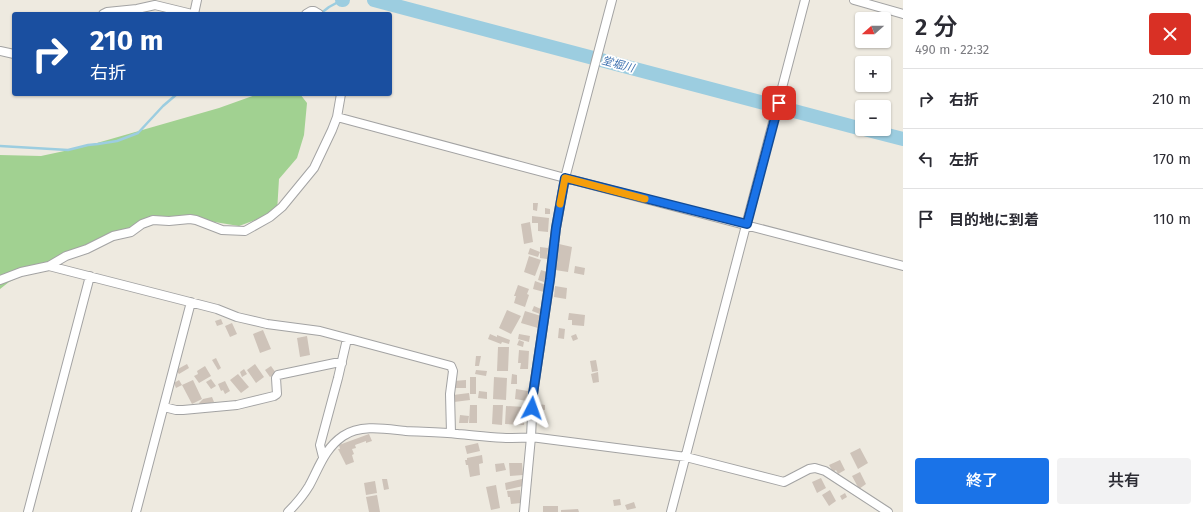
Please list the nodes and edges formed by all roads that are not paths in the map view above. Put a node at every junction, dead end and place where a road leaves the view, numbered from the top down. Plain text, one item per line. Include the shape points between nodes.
1 (197, 0) edge
2 (612, 0) edge
3 (805, 0) edge
4 (854, 0) edge
5 (107, 12) edge
6 (185, 12) edge
7 (194, 12) edge
8 (903, 14) edge
9 (0, 51) edge
10 (12, 54) edge
11 (341, 96) edge
12 (337, 117) junction
13 (565, 178) junction
14 (747, 224) junction
15 (50, 266) junction
16 (903, 266) edge
17 (90, 276) junction
18 (0, 280) edge
19 (191, 302) junction
20 (347, 339) junction
21 (342, 362) junction
22 (164, 407) junction
23 (451, 433) junction
24 (531, 437) junction
25 (323, 457) junction
26 (686, 457) junction
27 (28, 512) edge
28 (136, 512) edge
29 (288, 512) edge
30 (524, 512) edge
31 (671, 512) edge
32 (888, 512) edge

1 - 7 street
2 - 13 street
3 - 14 street
4 - 8 street
5 - 6 street via 155,5
9 - 10 street
11 - 12 street
12 - 13 street
12 - 15 street via 318,161 309,175 282,207 245,231 222,230 190,219 153,220 130,232 113,236 66,256
13 - 14 street
13 - 24 street via 533,394
14 - 16 street
14 - 26 street
15 - 17 street
15 - 18 street via 21,272
17 - 19 street
17 - 27 street
19 - 20 street via 267,324 320,331
19 - 22 street
20 - 21 street
20 - 23 street via 451,366
21 - 22 street via 278,375 277,394 249,402 183,410
21 - 25 street via 320,445
22 - 28 street
23 - 24 street via 509,439
23 - 25 street via 376,428 355,431 343,436
24 - 26 street
24 - 30 street
25 - 29 street via 304,494
26 - 31 street
26 - 32 street via 784,482 801,472 816,468 825,471

